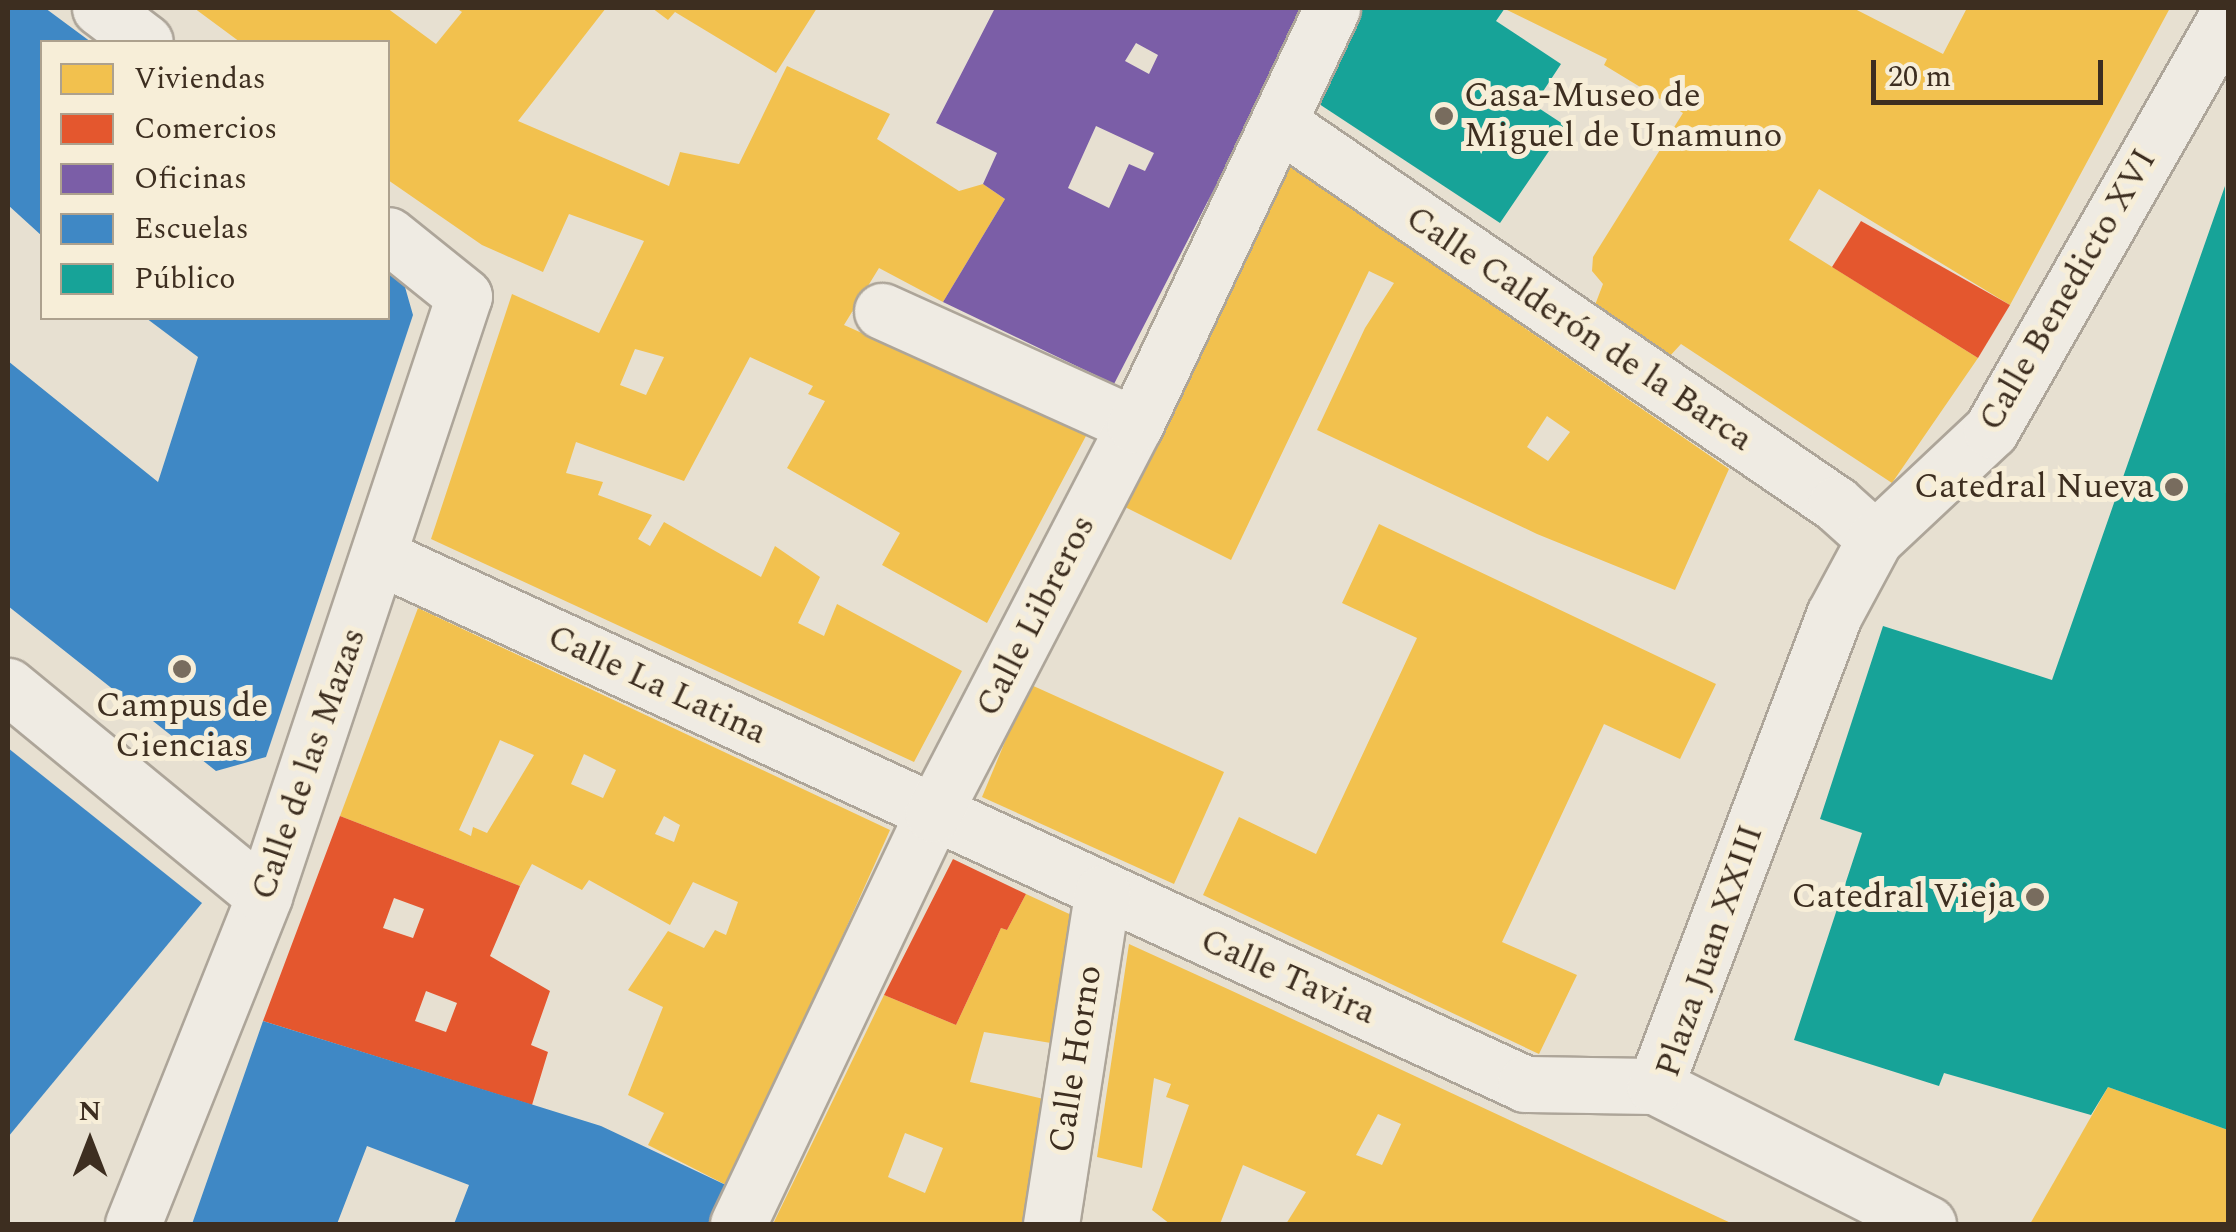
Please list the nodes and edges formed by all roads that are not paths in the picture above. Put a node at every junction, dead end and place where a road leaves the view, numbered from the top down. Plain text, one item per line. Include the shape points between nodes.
1 (100, 8) edge
2 (1332, 8) edge
3 (2228, 14) edge
4 (141, 40) edge
5 (1279, 124) junction
6 (390, 237) edge
7 (882, 311) dead end
8 (1135, 425) junction
9 (1875, 539) junction
10 (380, 557) junction
11 (8, 686) edge
12 (933, 814) junction
13 (1102, 892) junction
14 (264, 896) junction
15 (1655, 1086) junction
16 (133, 1224) edge
17 (738, 1224) edge
18 (1050, 1224) edge
19 (1928, 1224) edge

1 - 4 street
2 - 5 street, Calle Libreros
3 - 9 street, Calle Benedicto XVI via 1991,430
5 - 8 street, Calle Libreros
5 - 9 street, Calle Calderón de la Barca via 1836,504
6 - 10 street, Calle de las Mazas via 464,296
7 - 8 street
8 - 12 street, Calle Libreros
9 - 15 street, Plaza Juan XXIII via 1834,616
10 - 12 street, Calle La Latina
10 - 14 street, Calle de las Mazas
11 - 14 street
12 - 13 street, Calle Tavira
12 - 17 street, Calle Libreros
13 - 15 street, Calle Tavira via 1524,1084
13 - 18 street, Calle Horno
14 - 16 street, Calle de las Mazas
15 - 19 street, Plaza Juan XXIII

